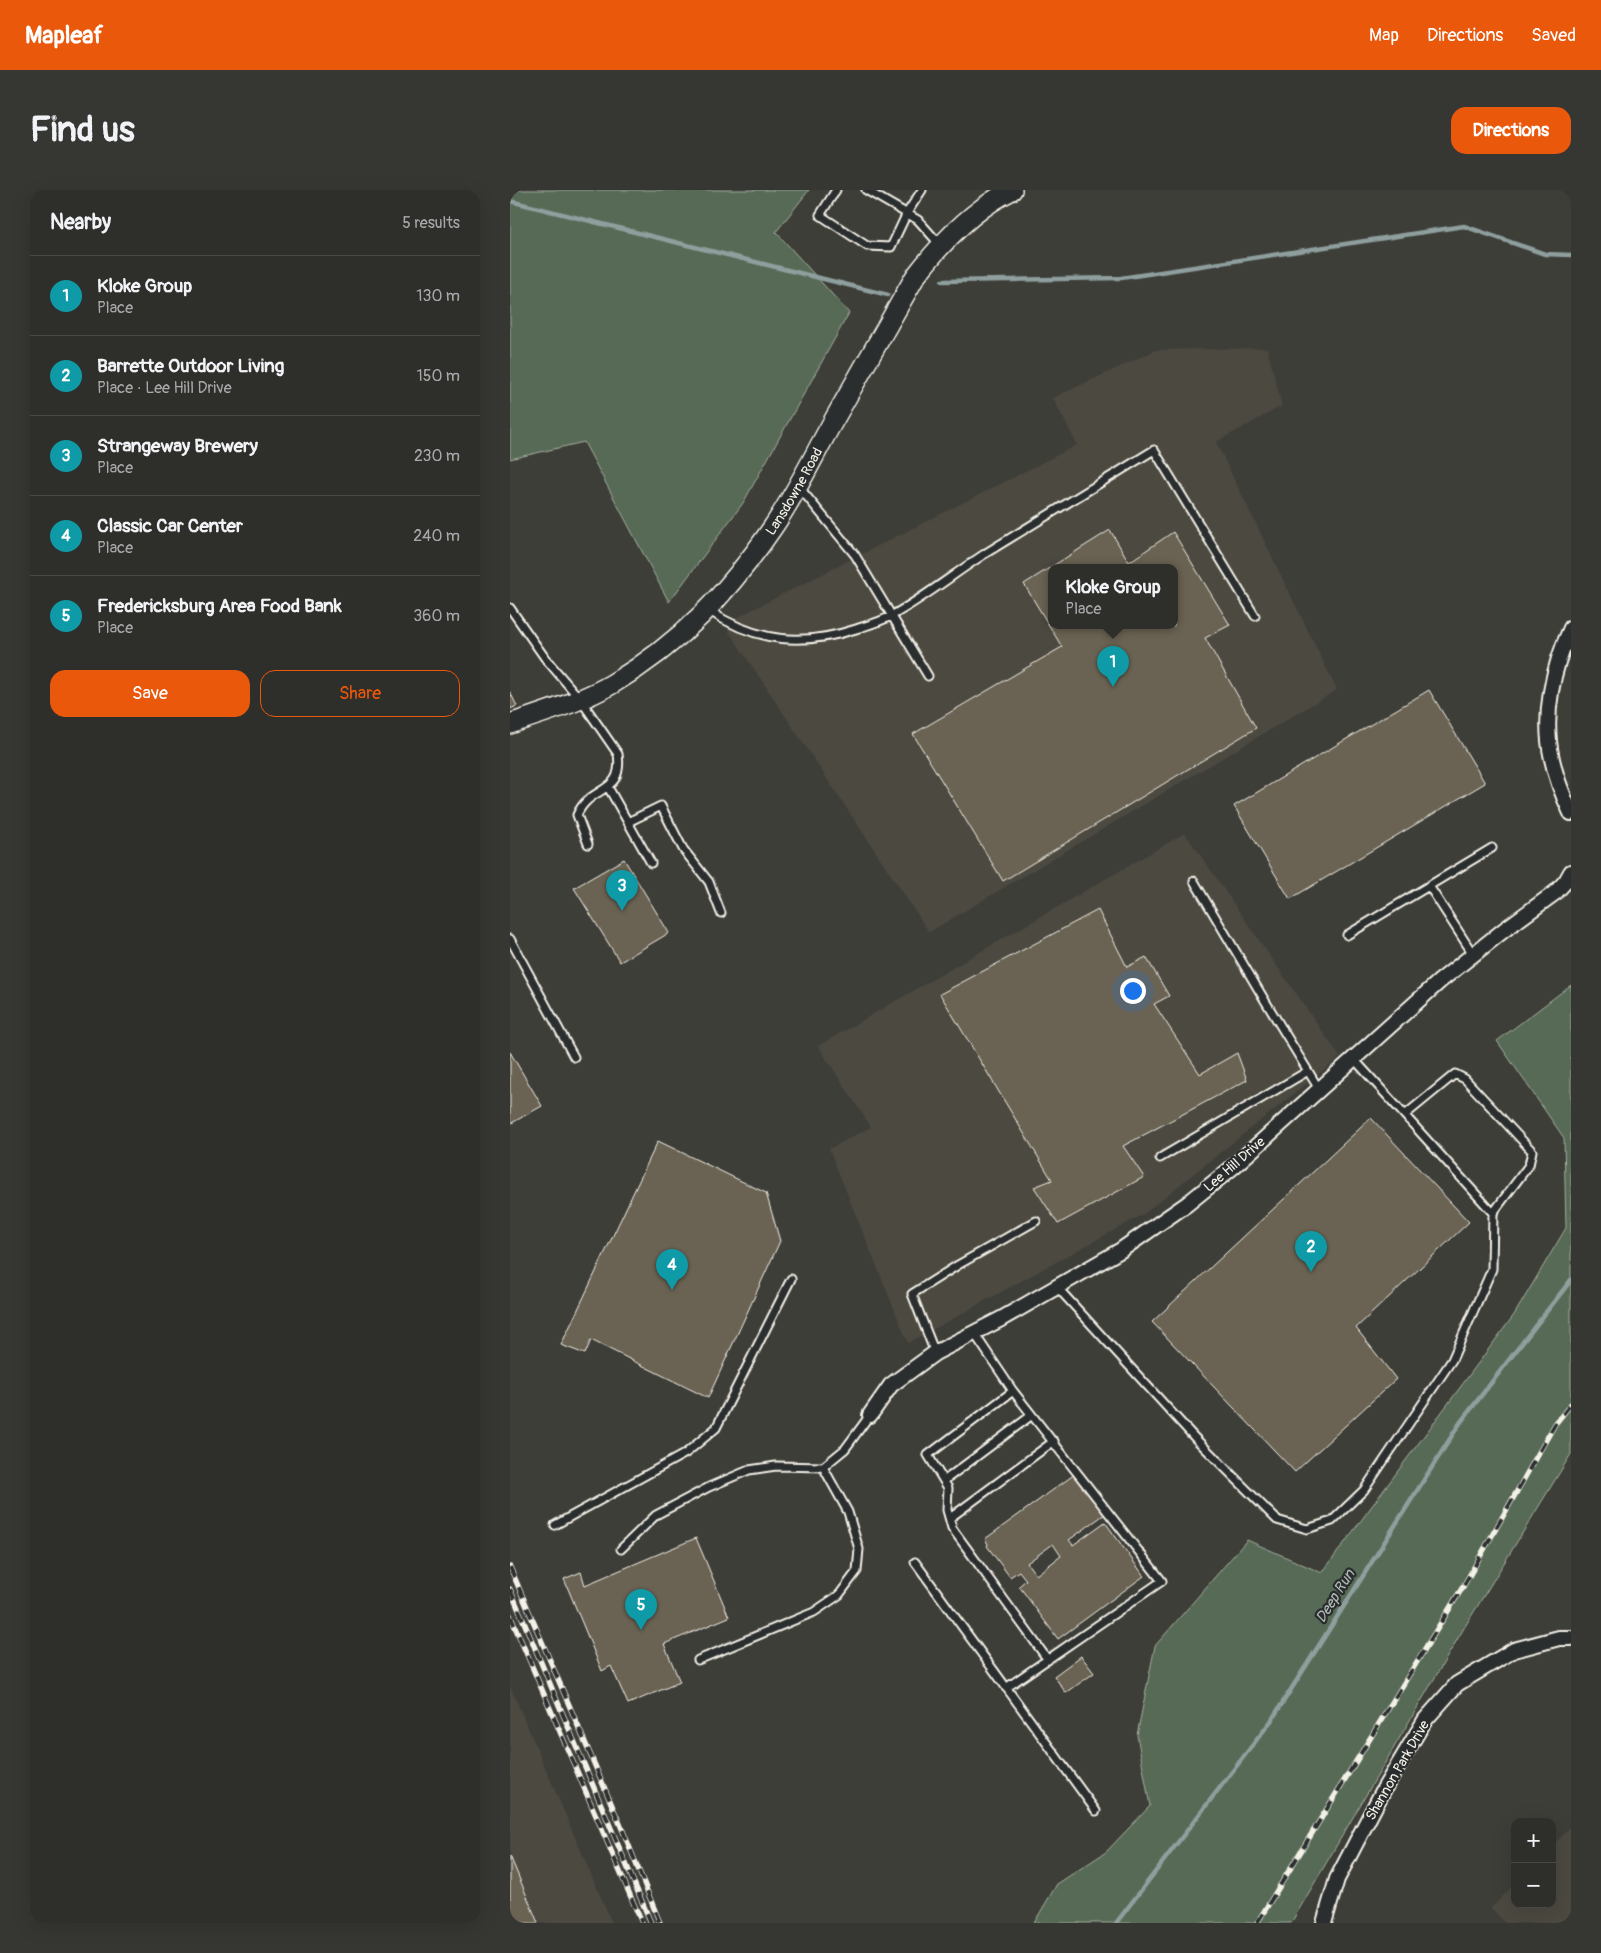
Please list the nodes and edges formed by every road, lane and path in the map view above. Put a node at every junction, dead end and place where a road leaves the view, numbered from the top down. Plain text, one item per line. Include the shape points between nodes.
1 (836, 190) edge
2 (866, 190) edge
3 (922, 190) edge
4 (1012, 190) edge
5 (908, 213) junction
6 (941, 246) junction
7 (798, 485) junction
8 (510, 608) edge
9 (708, 609) junction
10 (891, 616) junction
11 (1255, 616) dead end
12 (1571, 628) edge
13 (928, 676) dead end
14 (580, 699) junction
15 (510, 724) edge
16 (608, 787) junction
17 (1571, 813) edge
18 (628, 822) junction
19 (588, 844) dead end
20 (1492, 848) dead end
21 (651, 863) dead end
22 (1571, 872) edge
23 (1194, 881) dead end
24 (1429, 886) junction
25 (721, 913) dead end
26 (1347, 935) dead end
27 (510, 939) edge
28 (1473, 954) junction
29 (574, 1057) dead end
30 (1353, 1058) junction
31 (1308, 1071) junction
32 (1319, 1089) junction
33 (1405, 1115) junction
34 (1160, 1158) dead end
35 (1494, 1213) junction
36 (1036, 1221) dead end
37 (791, 1279) dead end
38 (1056, 1287) junction
39 (974, 1333) junction
40 (934, 1354) junction
41 (1014, 1391) junction
42 (870, 1415) joint
43 (1032, 1415) junction
44 (1054, 1441) junction
45 (823, 1467) junction
46 (945, 1480) junction
47 (950, 1518) junction
48 (555, 1524) dead end
49 (621, 1549) dead end
50 (915, 1562) dead end
51 (1571, 1638) edge
52 (698, 1660) dead end
53 (1048, 1660) junction
54 (1006, 1688) junction
55 (1096, 1811) dead end
56 (1324, 1923) edge

1 - 5 lane via 820,215 867,246 891,248
2 - 5 lane
3 - 5 lane
4 - 6 main road, Lansdowne Road via 985,206
5 - 6 lane
6 - 7 main road, Lansdowne Road via 915,277
7 - 9 main road, Lansdowne Road via 774,526
7 - 10 lane via 854,555
8 - 14 lane via 545,658
9 - 10 lane via 747,631 790,640 844,633
9 - 14 main road, Lansdowne Road via 643,664
10 - 11 lane via 1154,450
10 - 13 lane
12 - 17 street via 1556,666 1548,733 1559,785
14 - 15 main road, Lansdowne Road
14 - 16 lane via 618,754 618,774
16 - 18 lane
16 - 19 lane via 587,798 577,815
18 - 21 lane
18 - 25 lane via 661,806 683,849 709,882
20 - 24 lane
22 - 28 street, Lee Hill Drive via 1556,892
23 - 31 lane
24 - 26 lane
24 - 28 lane
27 - 29 lane
28 - 30 street, Lee Hill Drive
30 - 32 street, Lee Hill Drive
30 - 33 lane
31 - 32 lane
31 - 34 lane
32 - 38 street, Lee Hill Drive via 1188,1204 1120,1250
33 - 35 lane
33 - 35 lane via 1455,1074 1465,1079 1532,1151 1529,1165
35 - 38 lane via 1492,1268 1452,1360 1364,1490 1332,1521 1307,1529 1277,1520 1195,1438
36 - 40 lane via 958,1264 912,1294
37 - 48 lane via 716,1428 686,1453
38 - 39 street, Lee Hill Drive
39 - 40 street, Lee Hill Drive
39 - 41 lane
40 - 42 street, Lee Hill Drive via 891,1385
41 - 43 lane
41 - 46 lane via 928,1455
42 - 45 lane via 845,1449
43 - 44 lane
43 - 46 lane
44 - 47 lane
44 - 53 lane via 1162,1581
45 - 49 lane via 776,1466 749,1470 656,1515
45 - 52 lane via 848,1512 859,1549 857,1571 839,1595 814,1612
46 - 47 lane
47 - 53 lane via 952,1528
50 - 54 lane
51 - 56 street, Shannon Park Drive via 1514,1650 1457,1684 1425,1720 1337,1879
53 - 54 lane
54 - 55 lane

